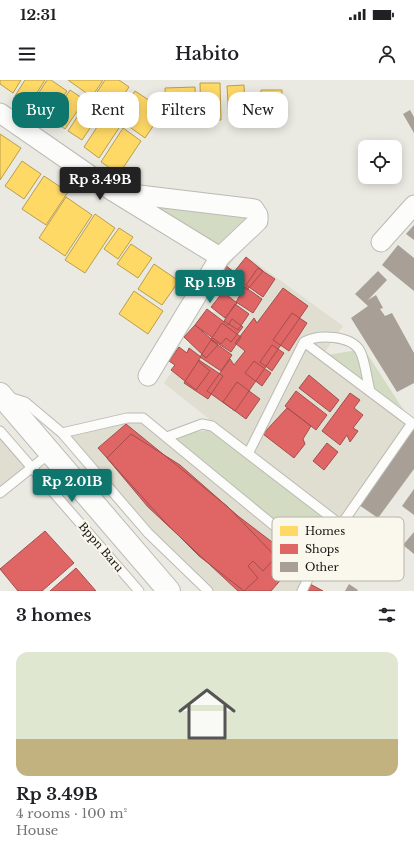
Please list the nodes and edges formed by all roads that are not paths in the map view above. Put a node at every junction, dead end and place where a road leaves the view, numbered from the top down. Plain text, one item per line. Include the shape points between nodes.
1 (0, 112) edge
2 (114, 192) junction
3 (414, 205) edge
4 (381, 242) dead end
5 (220, 257) junction
6 (304, 342) junction
7 (148, 376) dead end
8 (370, 391) junction
9 (0, 394) edge
10 (413, 421) edge
11 (0, 431) edge
12 (62, 434) junction
13 (167, 437) junction
14 (249, 452) junction
15 (50, 453) junction
16 (32, 468) junction
17 (0, 493) edge
18 (331, 517) edge
19 (347, 517) edge
20 (272, 524) edge
21 (307, 581) edge
22 (139, 591) edge
23 (169, 591) edge
24 (208, 591) edge
25 (302, 591) edge

1 - 2 street
2 - 5 street
2 - 5 street via 254,209 258,221
3 - 4 street
5 - 7 street
6 - 8 lane
6 - 8 lane via 317,338 348,341 360,350
6 - 14 lane
8 - 10 lane
9 - 12 lane via 25,402
9 - 15 main road
10 - 19 lane
11 - 16 lane, Bppn Baru
12 - 13 lane via 136,417 143,418
12 - 24 lane via 148,533
13 - 14 lane via 208,424
13 - 20 lane
14 - 18 lane
15 - 16 lane
15 - 23 main road
16 - 17 lane
16 - 22 lane, Bppn Baru
21 - 25 lane

